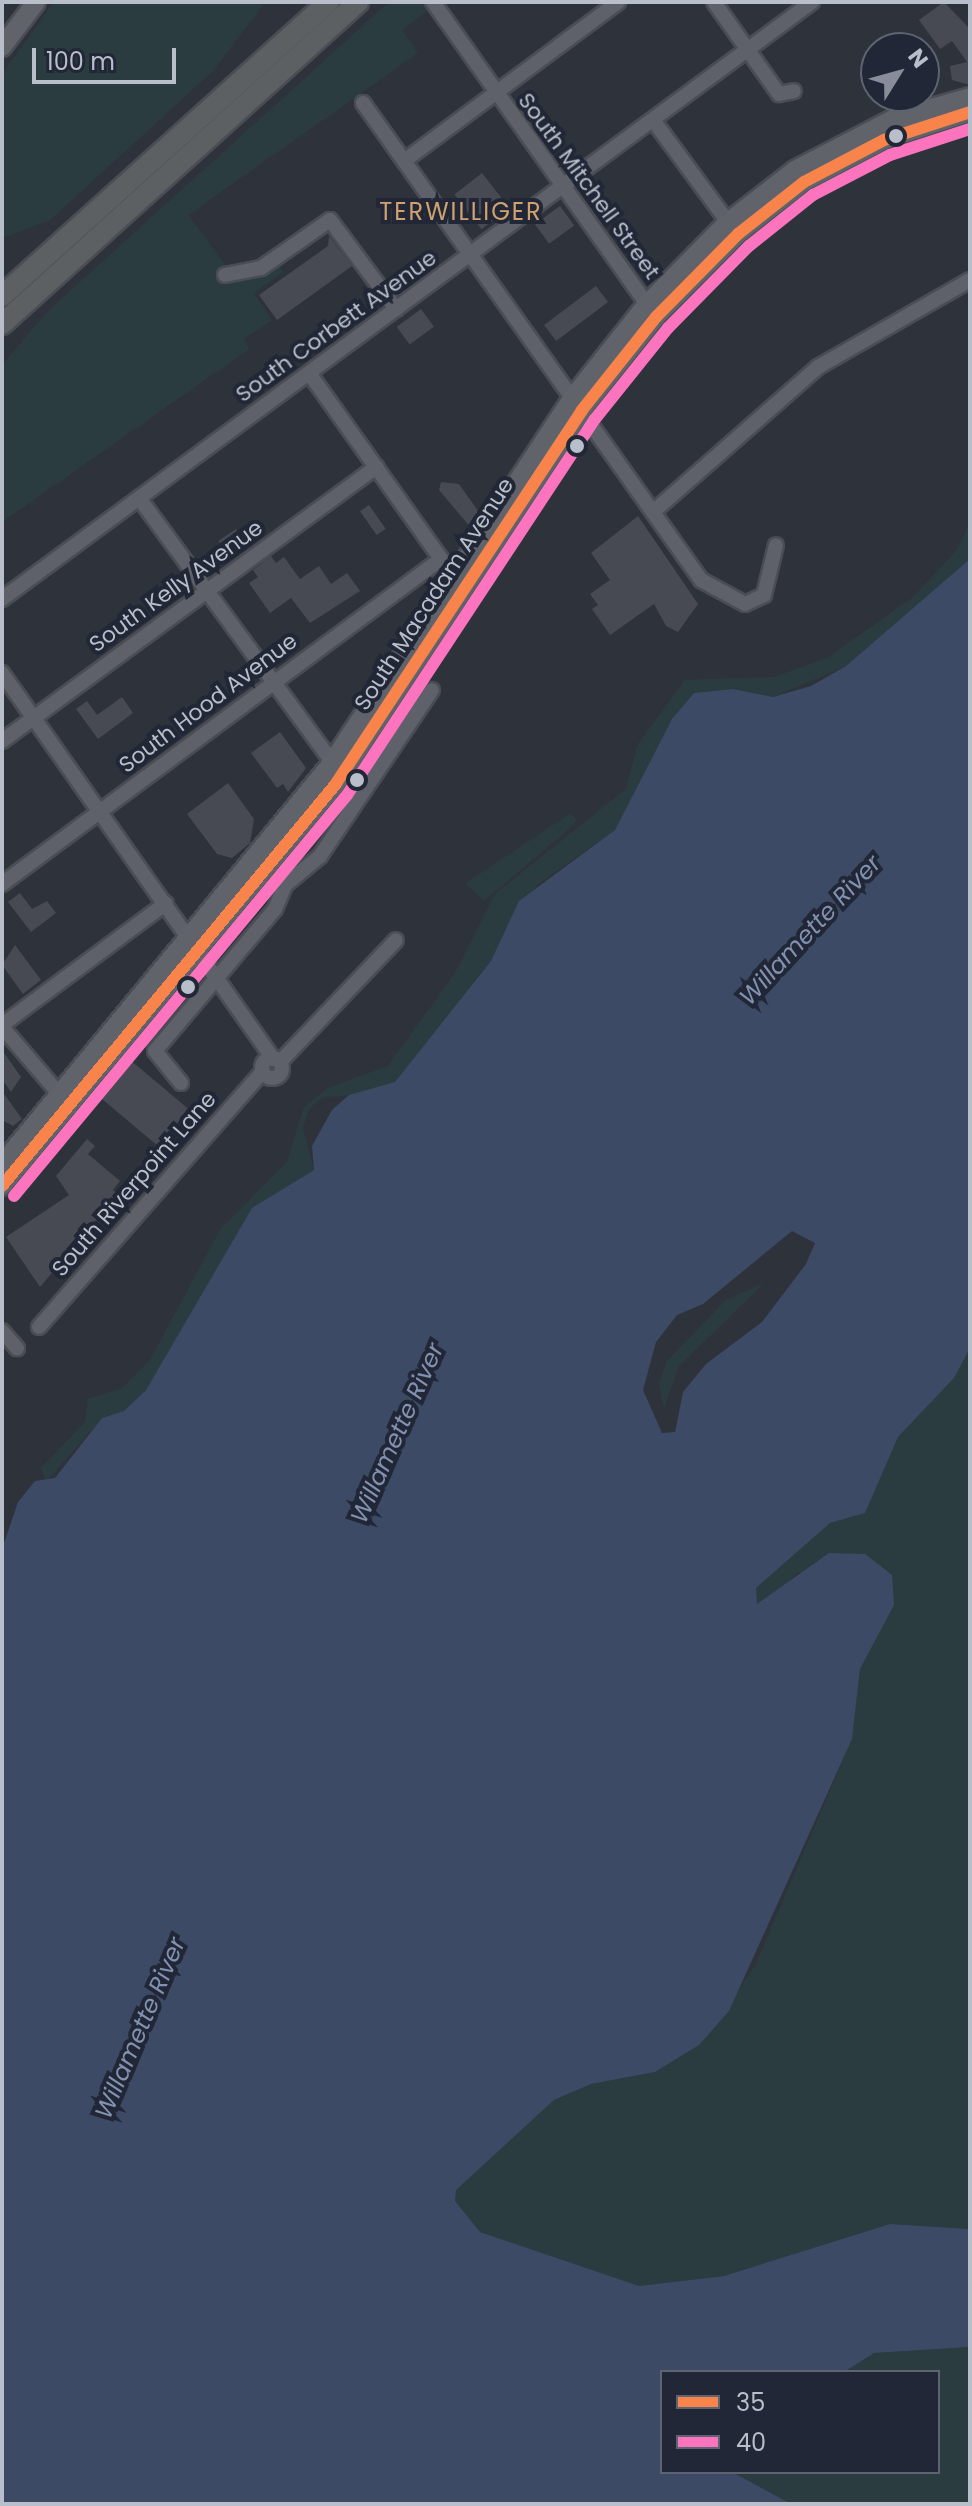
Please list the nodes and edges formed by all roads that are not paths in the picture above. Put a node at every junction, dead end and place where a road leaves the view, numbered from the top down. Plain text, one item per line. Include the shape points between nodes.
1 (36, 2) edge
2 (329, 2) edge
3 (358, 2) edge
4 (433, 2) edge
5 (618, 2) edge
6 (714, 2) edge
7 (812, 2) edge
8 (2, 47) edge
9 (748, 49) junction
10 (794, 91) dead end
11 (495, 93) junction
12 (970, 97) edge
13 (363, 103) dead end
14 (970, 112) edge
15 (653, 120) junction
16 (404, 161) junction
17 (563, 186) junction
18 (728, 222) junction
19 (471, 254) junction
20 (706, 264) junction
21 (225, 275) dead end
22 (970, 280) edge
23 (2, 296) edge
24 (647, 304) junction
25 (396, 309) junction
26 (2, 324) edge
27 (309, 373) junction
28 (578, 403) junction
29 (376, 467) junction
30 (139, 498) junction
31 (653, 512) junction
32 (776, 545) dead end
33 (441, 559) junction
34 (464, 578) junction
35 (207, 590) junction
36 (2, 599) edge
37 (2, 673) edge
38 (272, 683) junction
39 (432, 690) dead end
40 (34, 717) junction
41 (2, 741) edge
42 (337, 769) junction
43 (100, 812) junction
44 (2, 884) edge
45 (166, 903) junction
46 (396, 940) dead end
47 (194, 942) junction
48 (218, 977) junction
49 (2, 1026) edge
50 (272, 1064) junction
51 (181, 1083) dead end
52 (64, 1101) junction
53 (2, 1164) edge
54 (2, 1186) edge
55 (39, 1327) dead end
56 (2, 1331) edge
57 (17, 1348) dead end

1 - 8 main road
2 - 23 highway
3 - 26 highway
4 - 11 street, South Mitchell Street
5 - 11 street
6 - 9 street
7 - 9 street, South Corbett Avenue
9 - 10 street via 779,94
9 - 15 street, South Corbett Avenue
11 - 16 street
11 - 17 street, South Mitchell Street
12 - 18 main road, South Macadam Avenue via 850,139
13 - 16 street
14 - 20 main road, South Macadam Avenue via 905,131 821,171
15 - 17 street, South Corbett Avenue
15 - 18 street
16 - 19 street
17 - 19 street, South Corbett Avenue
17 - 24 street, South Mitchell Street
18 - 20 main road
18 - 24 main road, South Macadam Avenue
19 - 25 street, South Corbett Avenue
19 - 28 street
20 - 28 main road, South Macadam Avenue
21 - 25 street via 261,268 330,220
22 - 31 street via 811,373
24 - 28 main road, South Macadam Avenue
25 - 27 street, South Corbett Avenue
27 - 29 street
27 - 30 street, South Corbett Avenue
28 - 31 street
28 - 34 main road, South Macadam Avenue
29 - 33 street
29 - 35 street, South Kelly Avenue
30 - 35 street
30 - 36 street, South Corbett Avenue
31 - 32 street via 711,591 745,604 764,595
33 - 34 street
33 - 38 street, South Hood Avenue
34 - 42 main road, South Macadam Avenue
35 - 38 street
35 - 40 street, South Kelly Avenue
37 - 40 street
38 - 42 street
38 - 43 street, South Hood Avenue
39 - 48 street via 324,848 285,885 275,909
40 - 41 street, South Kelly Avenue
40 - 43 street
42 - 47 main road, South Macadam Avenue
43 - 44 street, South Hood Avenue
43 - 45 street
45 - 47 street
45 - 49 street
46 - 50 street, South Riverpoint Lane
47 - 48 street
47 - 52 main road, South Macadam Avenue
48 - 50 street
48 - 51 street via 154,1053
49 - 52 street
50 - 55 street, South Riverpoint Lane
52 - 53 main road, South Macadam Avenue
52 - 54 main road, South Macadam Avenue
56 - 57 street

